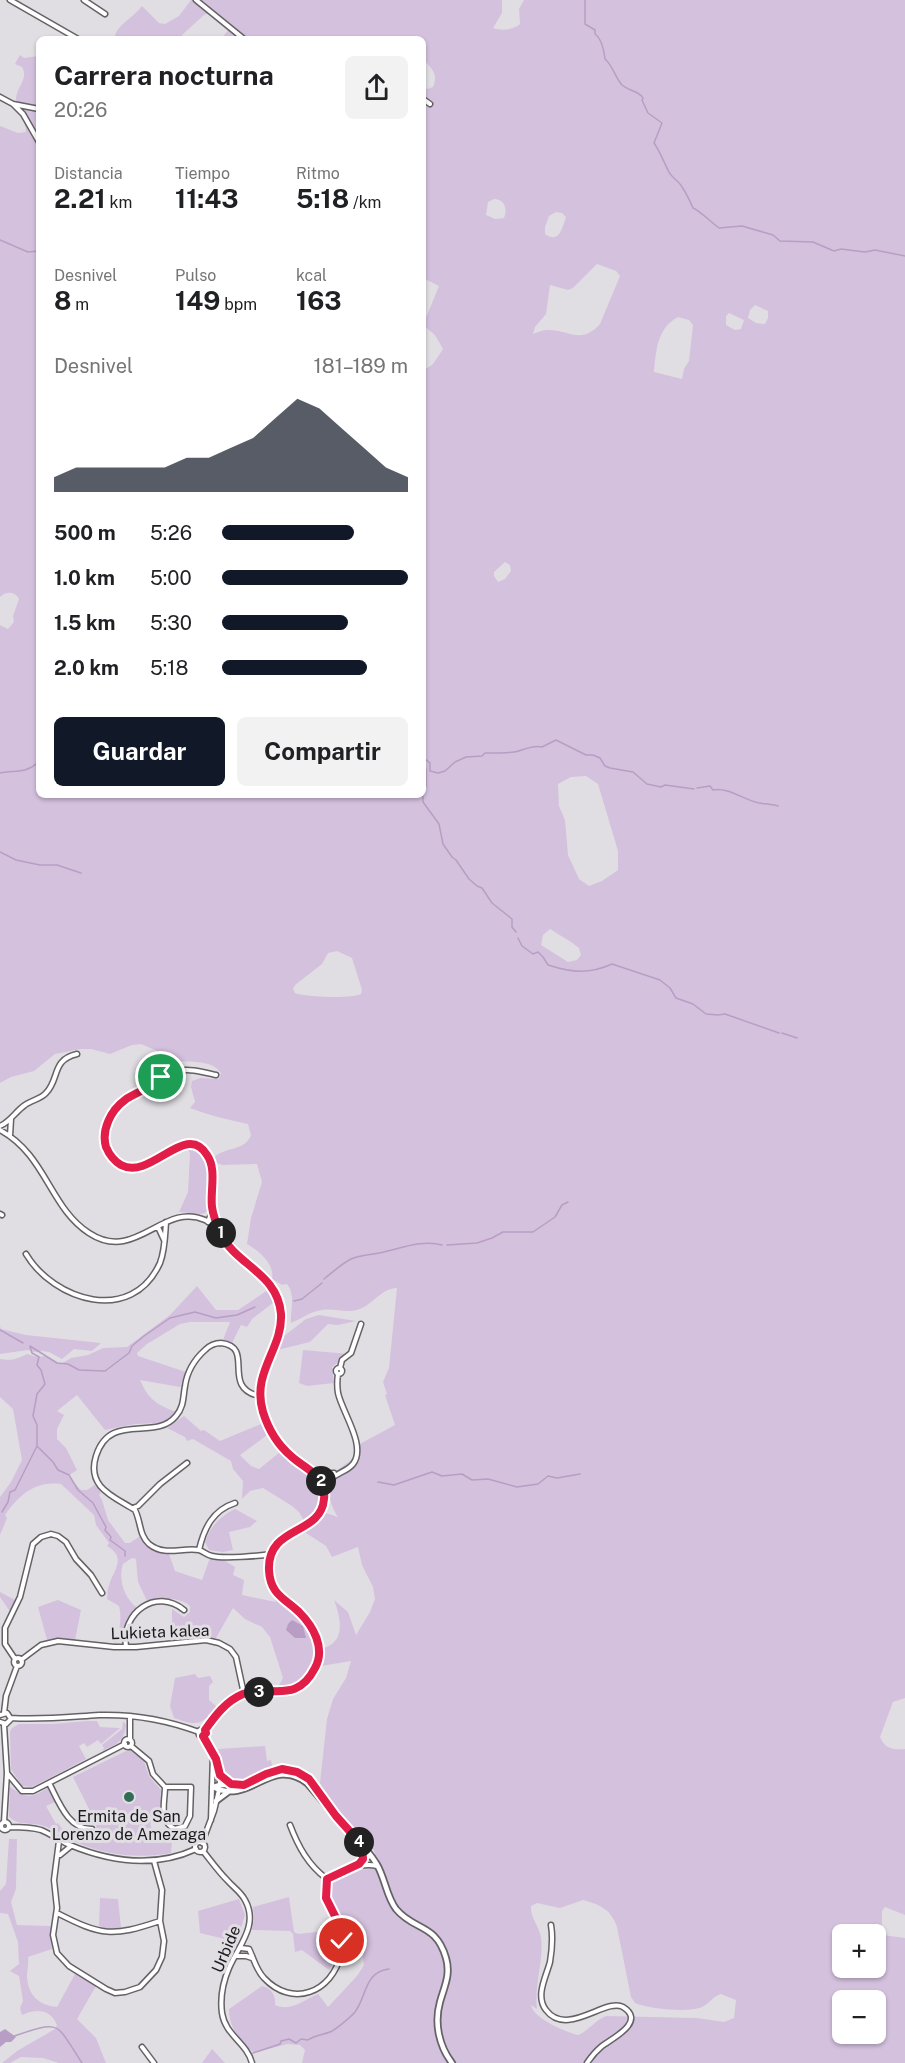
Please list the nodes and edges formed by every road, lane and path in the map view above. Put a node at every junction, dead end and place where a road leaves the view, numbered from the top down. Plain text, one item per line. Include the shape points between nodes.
1 (10, 0) edge
2 (84, 0) edge
3 (196, 0) edge
4 (105, 14) dead end
5 (73, 36) edge
6 (240, 36) edge
7 (0, 98) edge
8 (426, 101) edge
9 (13, 104) junction
10 (430, 104) dead end
11 (36, 108) edge
12 (36, 137) edge
13 (77, 1054) dead end
14 (216, 1075) dead end
15 (8, 1125) junction
16 (1, 1129) edge
17 (10, 1136) junction
18 (212, 1210) junction
19 (166, 1222) junction
20 (208, 1222) junction
21 (158, 1227) junction
22 (221, 1234) junction
23 (165, 1244) junction
24 (26, 1254) dead end
25 (361, 1324) dead end
26 (259, 1396) junction
27 (187, 1463) dead end
28 (336, 1473) junction
29 (317, 1474) junction
30 (324, 1486) junction
31 (142, 1503) junction
32 (235, 1503) dead end
33 (132, 1509) junction
34 (137, 1517) junction
35 (200, 1550) junction
36 (272, 1554) junction
37 (258, 1557) junction
38 (269, 1566) junction
39 (102, 1593) dead end
40 (184, 1610) dead end
41 (126, 1646) junction
42 (15, 1659) junction
43 (21, 1660) junction
44 (16, 1666) junction
45 (243, 1684) junction
46 (249, 1693) junction
47 (244, 1694) junction
48 (2, 1714) edge
49 (130, 1716) junction
50 (10, 1718) junction
51 (2, 1723) edge
52 (205, 1730) junction
53 (199, 1732) junction
54 (203, 1736) junction
55 (130, 1740) junction
56 (125, 1744) junction
57 (131, 1746) junction
58 (213, 1755) junction
59 (7, 1773) junction
60 (220, 1775) junction
61 (49, 1783) junction
62 (236, 1785) junction
63 (165, 1787) junction
64 (217, 1787) junction
65 (230, 1791) junction
66 (216, 1801) junction
67 (336, 1816) junction
68 (211, 1820) junction
69 (4, 1822) junction
70 (290, 1825) dead end
71 (9, 1827) junction
72 (1, 1828) edge
73 (92, 1829) dead end
74 (59, 1841) junction
75 (65, 1843) junction
76 (202, 1843) junction
77 (362, 1845) junction
78 (71, 1846) junction
79 (62, 1848) junction
80 (196, 1849) junction
81 (203, 1851) junction
82 (371, 1856) junction
83 (363, 1859) junction
84 (154, 1861) junction
85 (366, 1864) junction
86 (378, 1866) junction
87 (355, 1868) junction
88 (327, 1879) junction
89 (57, 1913) junction
90 (160, 1921) junction
91 (551, 1925) dead end
92 (247, 1934) junction
93 (241, 1948) junction
94 (249, 1949) junction
95 (247, 1956) junction
96 (235, 1957) junction
97 (253, 1959) junction
98 (142, 2048) dead end
99 (154, 2063) edge
100 (252, 2063) edge
101 (452, 2063) edge
102 (586, 2063) edge

1 - 5 street
2 - 4 street
3 - 6 street
7 - 9 street
8 - 10 street
9 - 11 street
9 - 12 street
13 - 15 street via 60,1064 47,1092 27,1104
14 - 18 street via 190,1070 161,1077 118,1106 105,1133 112,1158 128,1168 146,1166 186,1144 201,1148 211,1162
15 - 16 street
15 - 17 street
16 - 17 street
17 - 21 street via 39,1165 62,1204 90,1234 106,1241 127,1241
18 - 20 street
18 - 22 street
19 - 20 street via 184,1216
19 - 21 street
19 - 23 street
20 - 22 street
21 - 23 street
22 - 26 street via 270,1284 279,1302 279,1333 267,1359
23 - 24 street via 159,1265 146,1283 128,1295 107,1300 62,1290 42,1276
25 - 28 street via 351,1353 336,1371 339,1395 358,1447 353,1464
26 - 29 street via 279,1443
26 - 33 street via 242,1386 239,1358 233,1348 216,1344 204,1351 188,1373 182,1406 173,1419 159,1426 113,1433 99,1447 94,1466 99,1484 111,1497
27 - 31 street
28 - 29 street
28 - 30 street
29 - 30 street
30 - 36 street via 324,1502 316,1518 287,1535
31 - 33 street
31 - 34 street
32 - 35 street via 209,1522
33 - 34 street
34 - 35 street via 145,1539 159,1550
35 - 37 street via 209,1556
36 - 37 street
36 - 38 street
37 - 38 street
38 - 46 street via 278,1595 315,1633 319,1656 310,1677 296,1688 280,1693
39 - 42 street via 64,1539 51,1534 37,1539 20,1598 4,1633 7,1649
40 - 41 street via 166,1602 141,1607 127,1626
41 - 43 street, Lukieta kalea via 58,1641 41,1645
41 - 45 street, Lukieta kalea via 194,1640 219,1643 237,1657
42 - 43 street
42 - 44 street
43 - 44 street, Lukieta kalea
44 - 48 street
45 - 46 street, Lukieta kalea
45 - 47 street, Lukieta kalea
46 - 47 street
47 - 52 street via 218,1712
48 - 50 street via 8,1713
49 - 50 street
49 - 53 street
49 - 55 street
50 - 51 street via 9,1723
51 - 59 street
52 - 53 street
52 - 54 street
53 - 54 street
54 - 58 street
55 - 56 street
55 - 57 street
56 - 57 street
56 - 61 street
57 - 63 street via 149,1761 153,1774
58 - 60 street
58 - 64 street
59 - 61 street via 22,1791 33,1791
59 - 69 street
60 - 62 street
60 - 64 street
61 - 73 street via 68,1818
62 - 64 street
62 - 67 street via 282,1769 297,1772 309,1779
63 - 63 street via 167,1824 175,1828 185,1826 190,1816 191,1787
64 - 65 street
64 - 66 street
64 - 68 street
65 - 66 street
65 - 67 street via 290,1773 307,1783
66 - 68 street
67 - 77 street
68 - 76 street
69 - 71 street
69 - 72 street
70 - 88 street via 310,1864
71 - 72 street
71 - 74 street via 41,1830
74 - 75 street
74 - 79 street
75 - 78 street
75 - 79 street
76 - 80 street via 196,1844
76 - 81 street
77 - 82 street
77 - 83 street
78 - 79 street
78 - 84 street via 116,1859
79 - 89 street via 54,1880
80 - 81 street
80 - 84 street
81 - 92 street, Urbide via 242,1894 250,1921
82 - 83 street
82 - 85 street
82 - 86 street
83 - 87 street
84 - 90 street via 162,1890
85 - 86 street
85 - 87 street
86 - 101 street via 396,1908 429,1930 446,1957 448,1978 439,2004 438,2027 442,2046
87 - 88 street
88 - 97 street via 326,1898 340,1926 342,1941 341,1956 328,1979 305,1994 280,1991 260,1974
89 - 90 street via 106,1933 137,1930
89 - 90 street via 54,1942 63,1961 115,1992 140,1987 156,1970 163,1950
91 - 102 street via 552,1951 542,1993 548,2012 560,2019 574,2018 615,2005 629,2015 626,2030 603,2045
92 - 93 street, Urbide
92 - 94 street
93 - 94 street
93 - 95 street
93 - 96 street, Urbide
94 - 97 street
95 - 96 street
95 - 97 street
96 - 100 street, Urbide via 224,1982 221,2010 227,2029
98 - 99 street

